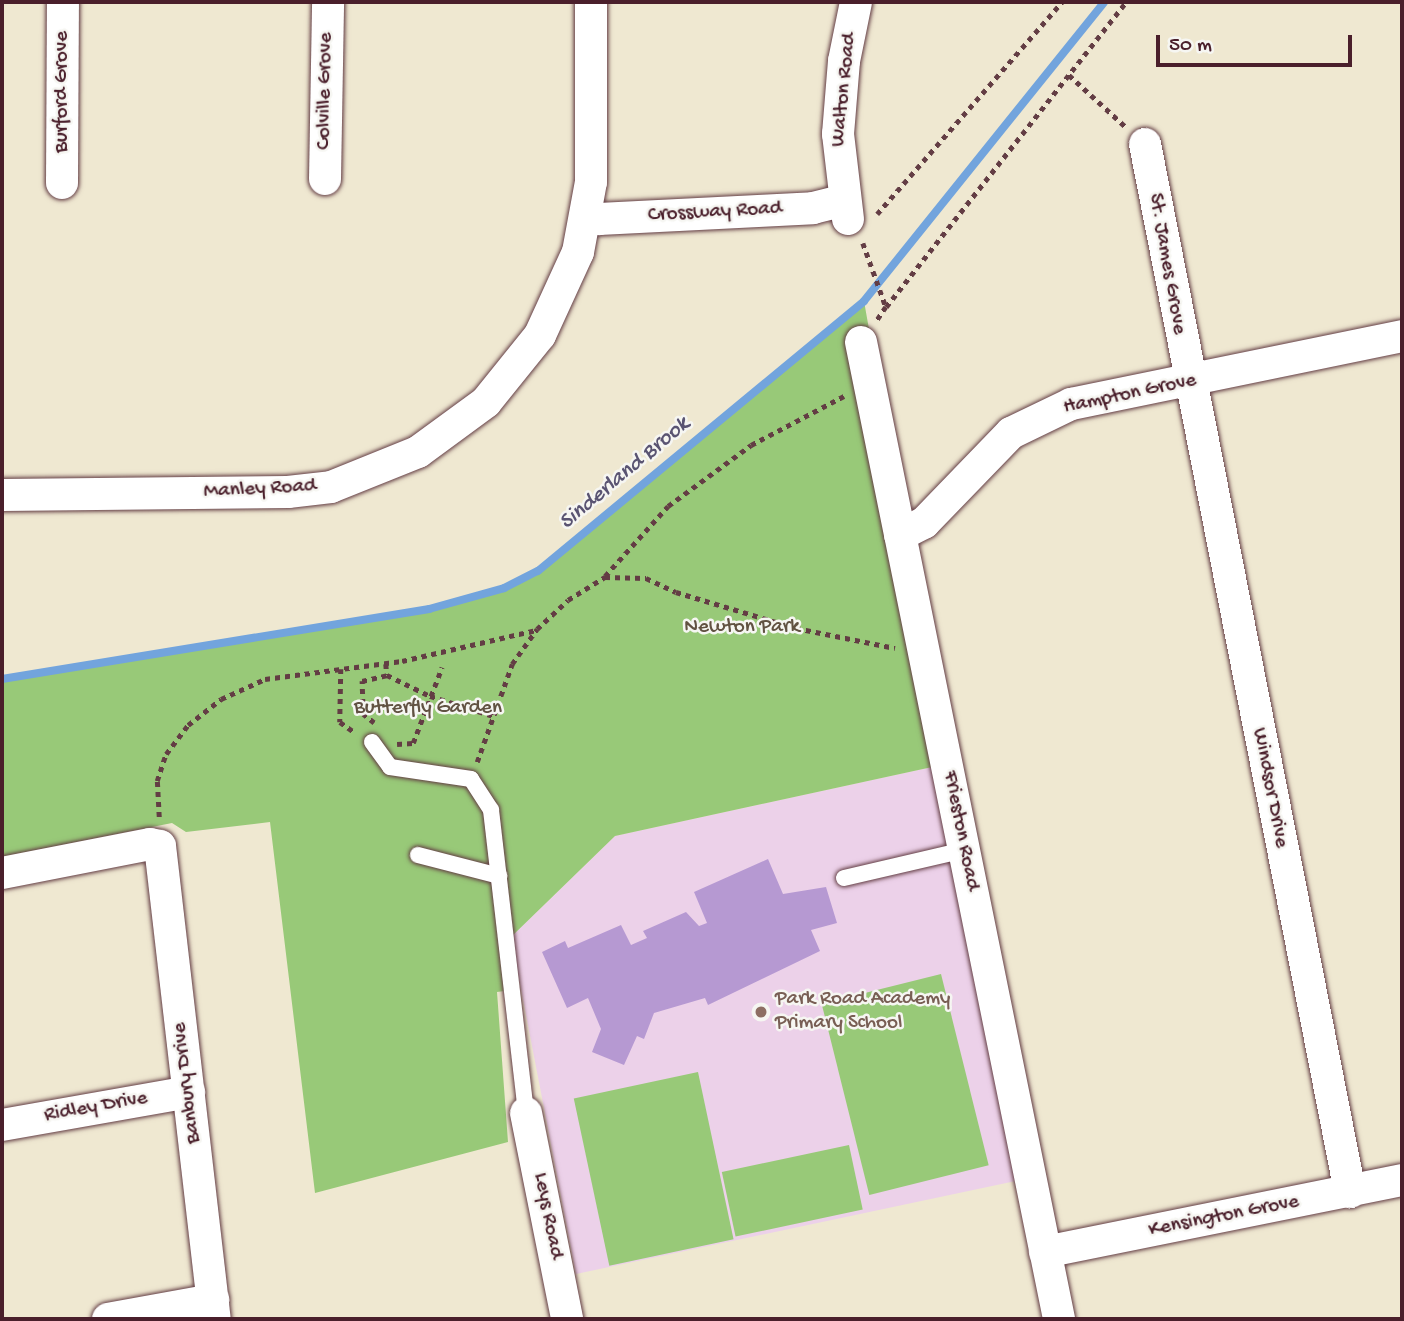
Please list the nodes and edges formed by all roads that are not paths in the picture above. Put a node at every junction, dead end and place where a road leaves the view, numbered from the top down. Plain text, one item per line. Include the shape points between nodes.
1 (63, 2) edge
2 (328, 2) edge
3 (591, 2) edge
4 (856, 2) edge
5 (1145, 144) road end
6 (325, 179) dead end
7 (62, 183) dead end
8 (853, 214) joint
9 (588, 215) junction
10 (1402, 336) edge
11 (861, 342) dead end
12 (1188, 384) junction
13 (2, 495) edge
14 (900, 535) junction
15 (377, 736) road end
16 (964, 850) junction
17 (418, 855) dead end
18 (2, 873) edge
19 (499, 876) junction
20 (844, 878) dead end
21 (190, 1092) junction
22 (526, 1114) joint
23 (2, 1125) edge
24 (1402, 1180) edge
25 (1350, 1192) junction
26 (1045, 1252) junction
27 (214, 1310) edge
28 (108, 1319) edge
29 (567, 1319) edge
30 (1056, 1319) edge

1 - 7 street, Burford Grove
2 - 6 street, Colville Grove
3 - 9 street, Manley Road
4 - 8 street, Walton Road via 844,61 838,134
5 - 12 street, St. James Grove
8 - 9 street, Crossway Road via 813,208 599,219
9 - 13 street, Manley Road via 563,294 514,373 456,427 374,474 331,487 288,492
10 - 12 street, Hampton Grove
11 - 14 street, Frieston Road
12 - 14 street, Hampton Grove via 1071,404 1030,421 1012,433 924,523
12 - 25 street, Windsor Drive
14 - 16 street, Frieston Road
15 - 19 lane via 390,767 471,779 495,824
16 - 20 lane
16 - 26 street, Frieston Road
17 - 19 lane
18 - 21 street, Banbury Drive via 150,844 160,846
19 - 22 lane
21 - 23 street, Ridley Drive
21 - 27 street, Banbury Drive
22 - 29 street, Leys Road
24 - 25 street, Kensington Grove
25 - 26 street, Kensington Grove
26 - 30 street, Frieston Road
27 - 28 street

